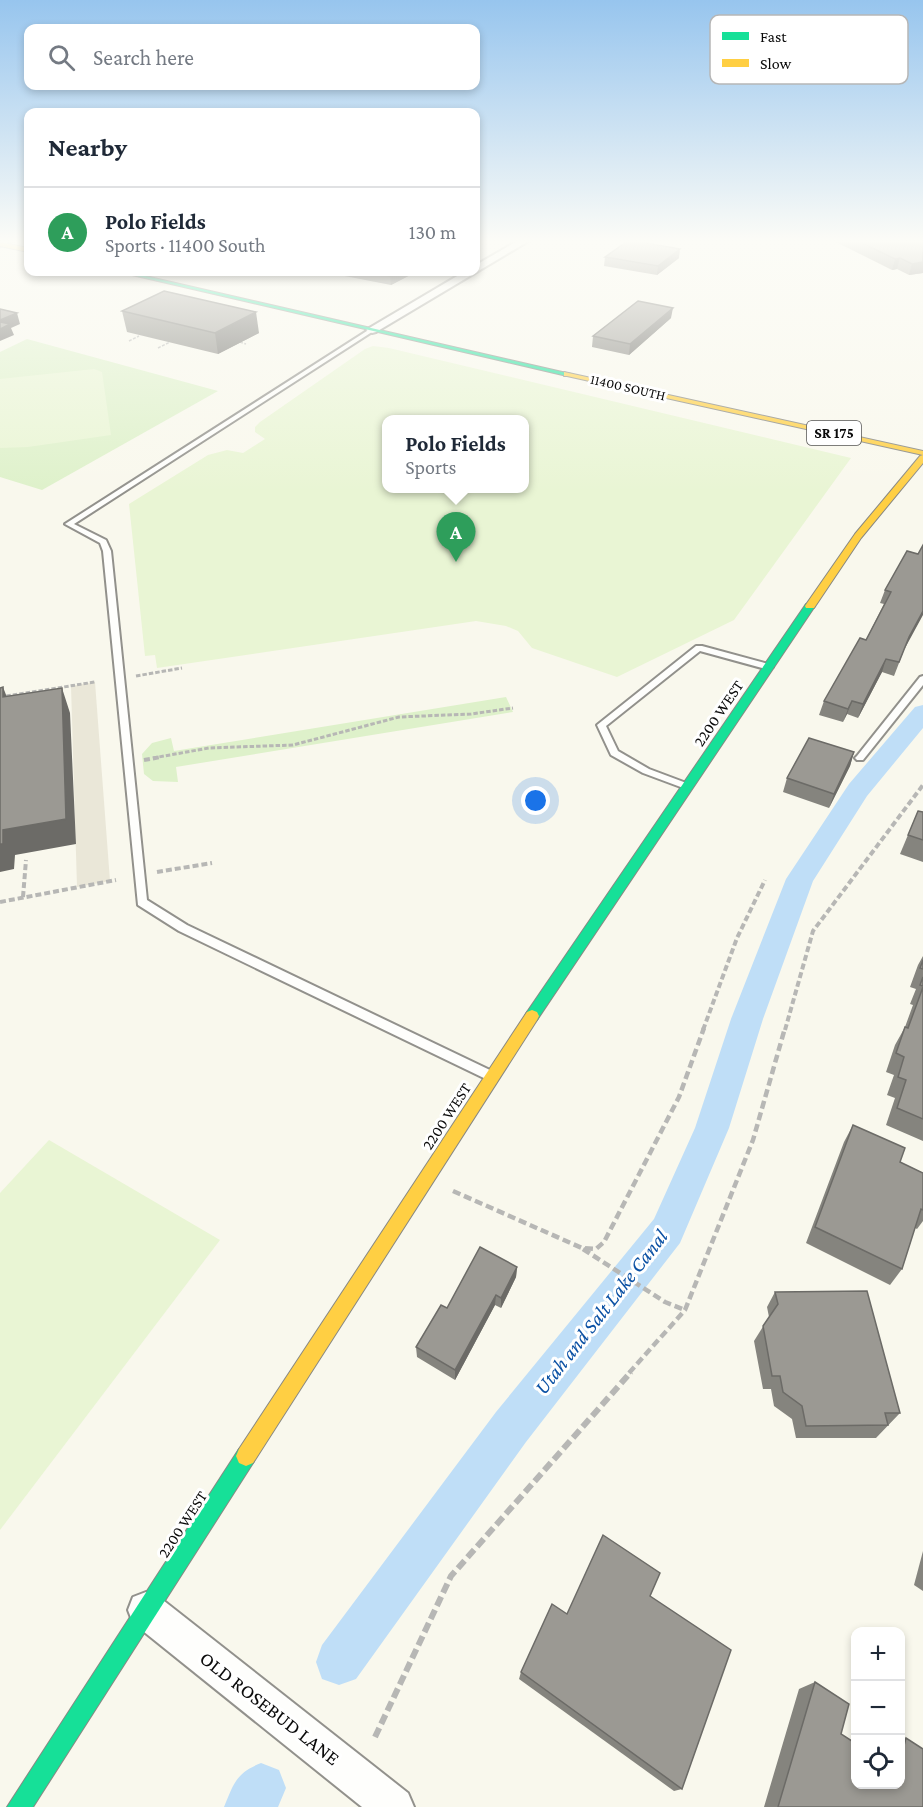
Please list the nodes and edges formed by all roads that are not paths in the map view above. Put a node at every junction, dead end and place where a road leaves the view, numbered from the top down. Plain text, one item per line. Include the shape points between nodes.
1 (343, 323) edge
2 (383, 323) edge
3 (372, 330) junction
4 (923, 453) edge
5 (923, 458) edge
6 (769, 667) junction
7 (923, 679) edge
8 (860, 758) dead end
9 (687, 787) junction
10 (491, 1076) junction
11 (146, 1610) junction
12 (19, 1807) edge
13 (394, 1807) edge

1 - 3 street, 11400 SOUTH / SR 175
2 - 3 street
3 - 4 street, 11400 SOUTH / SR 175
3 - 10 lane via 69,524 103,542 106,551 141,902 183,928
5 - 6 street, 2200 WEST via 858,536
6 - 9 street, 2200 WEST
6 - 9 lane via 699,648 601,725 614,753
7 - 8 lane
9 - 10 street, 2200 WEST
10 - 11 street, 2200 WEST
11 - 12 street, 2200 WEST
11 - 13 street, OLD ROSEBUD LANE

